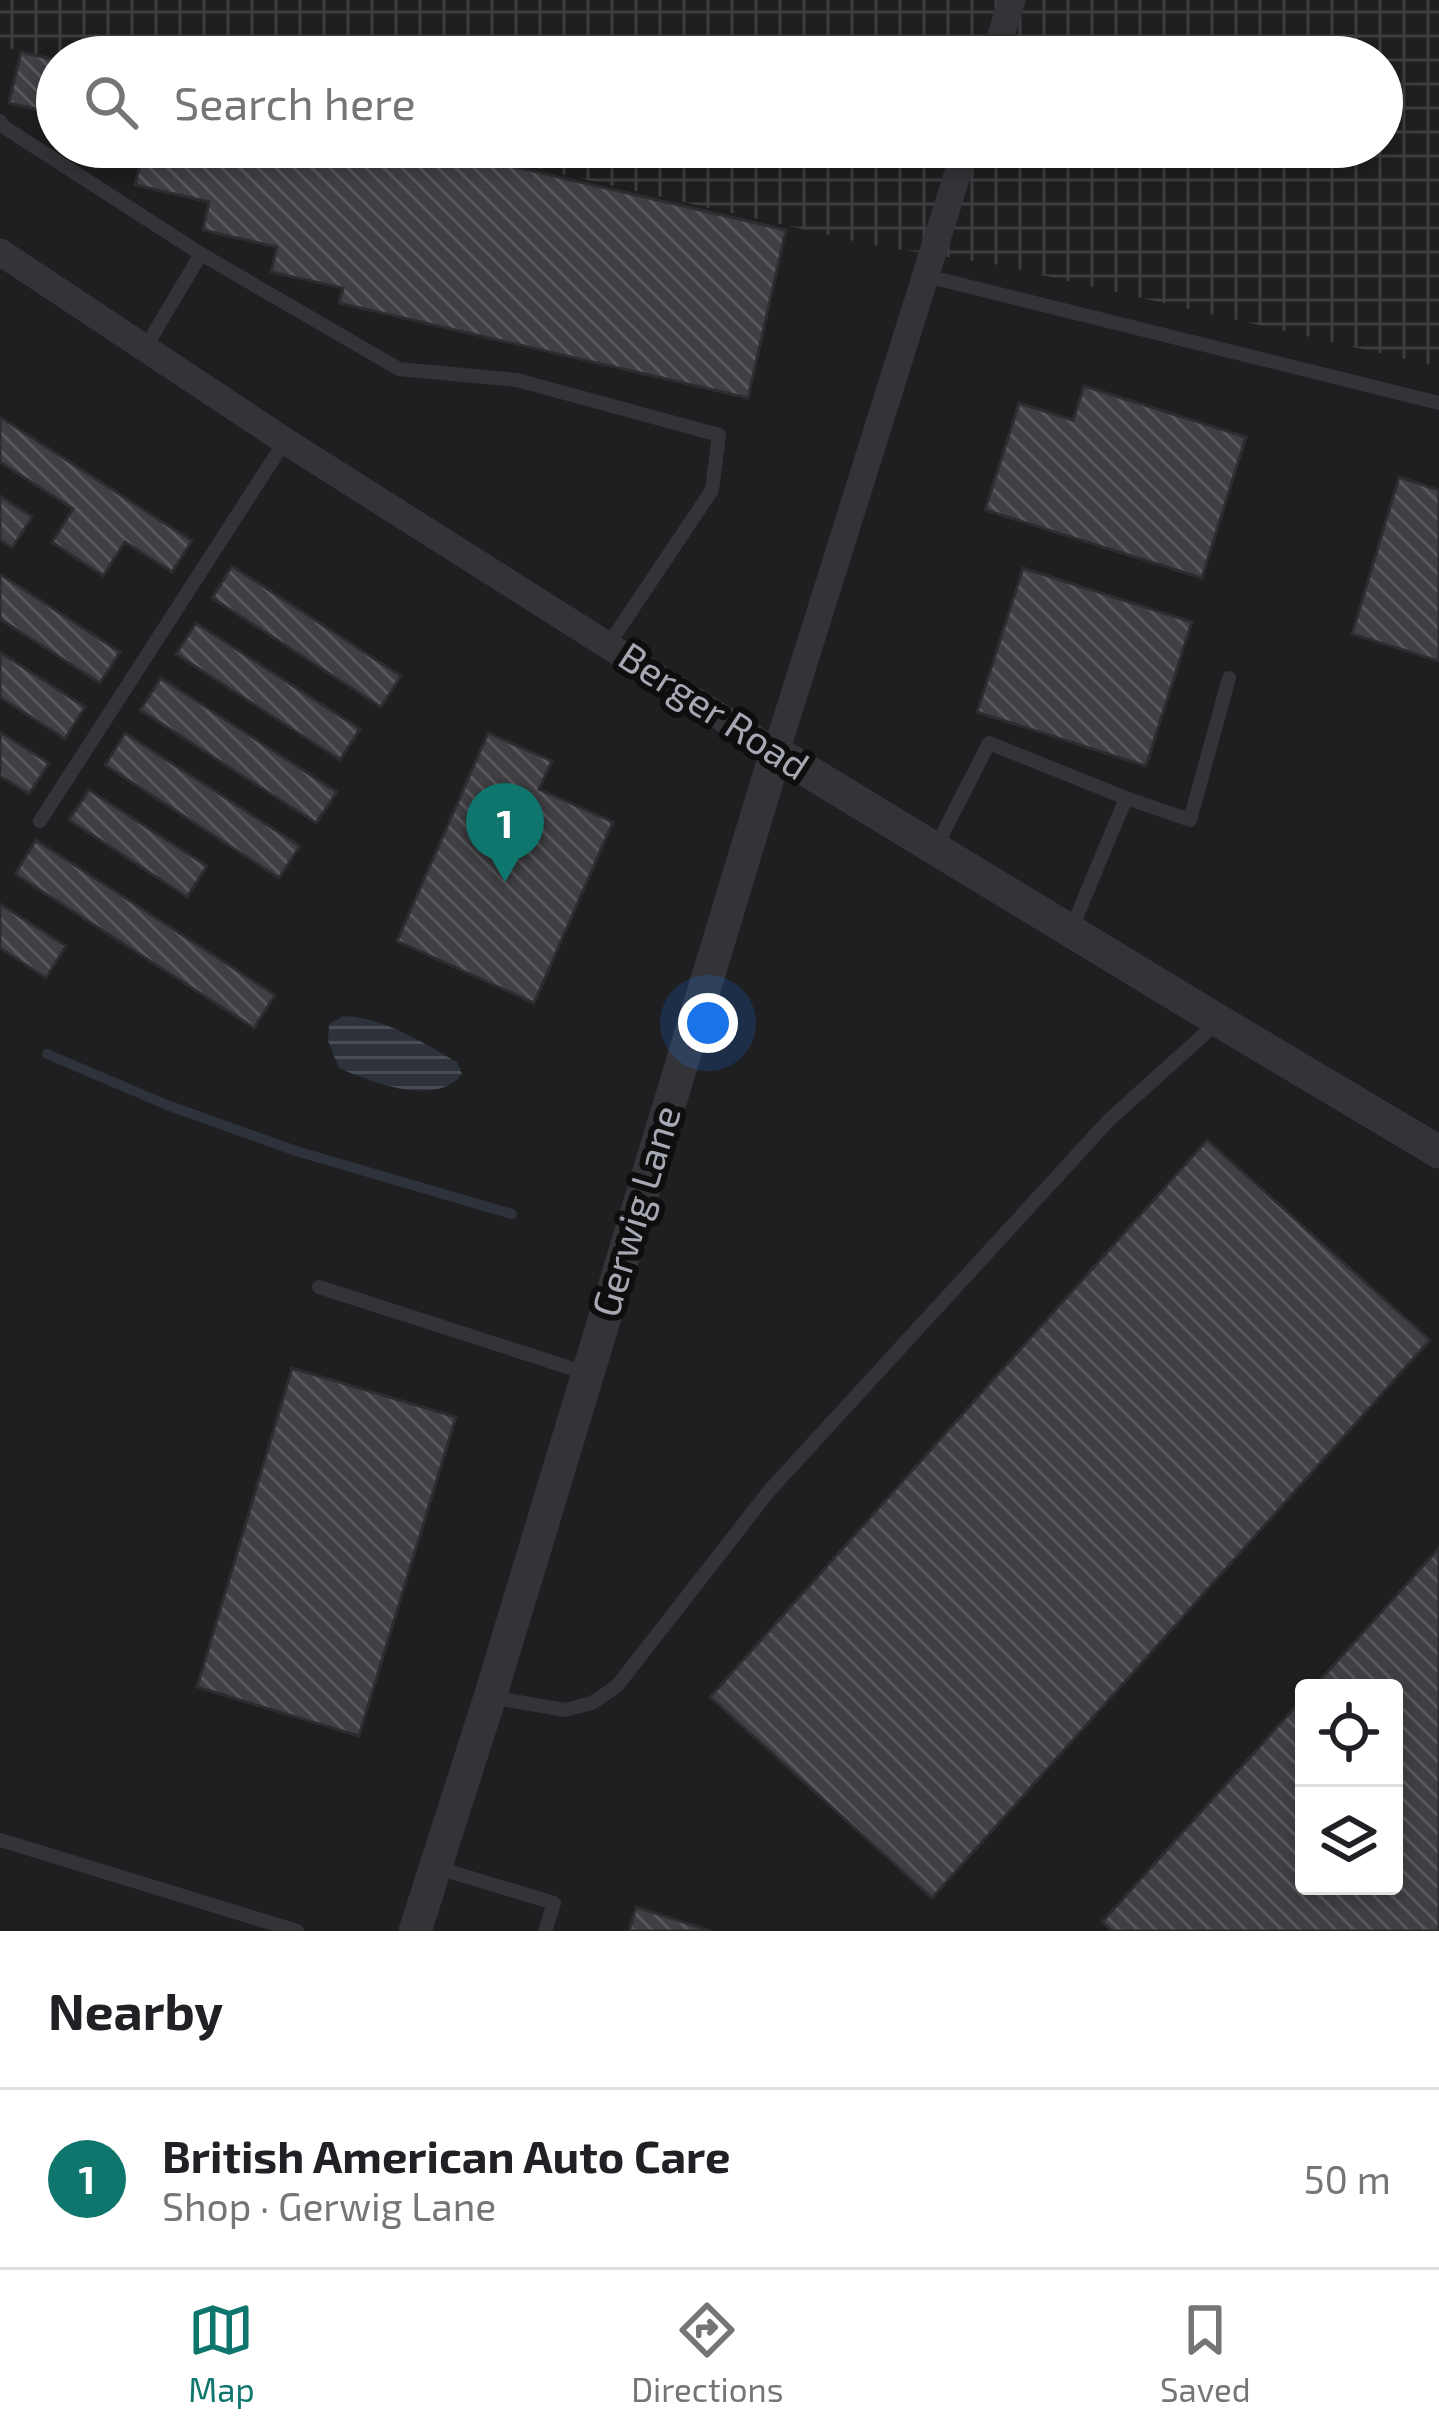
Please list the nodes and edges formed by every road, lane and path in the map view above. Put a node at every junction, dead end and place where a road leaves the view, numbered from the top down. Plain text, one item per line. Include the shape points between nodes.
1 (1012, 0) edge
2 (1001, 36) edge
3 (0, 121) edge
4 (36, 148) edge
5 (68, 168) edge
6 (959, 168) edge
7 (0, 252) edge
8 (202, 254) junction
9 (926, 276) junction
10 (145, 348) junction
11 (1439, 404) edge
12 (285, 441) junction
13 (609, 644) junction
14 (1229, 678) dead end
15 (776, 752) junction
16 (1126, 798) junction
17 (40, 820) dead end
18 (935, 849) junction
19 (1071, 930) junction
20 (1219, 1022) junction
21 (1439, 1152) edge
22 (319, 1287) dead end
23 (586, 1373) junction
24 (490, 1697) junction
25 (0, 1840) edge
26 (435, 1867) junction
27 (297, 1931) edge
28 (415, 1931) edge
29 (545, 1931) edge

1 - 2 street
3 - 4 lane
5 - 8 lane
6 - 9 street, Gerwig Lane
7 - 10 street, Berger Road
8 - 10 lane
8 - 13 lane via 399,368 517,380 719,435 712,490
9 - 11 lane
9 - 15 street, Gerwig Lane
10 - 12 street, Berger Road
12 - 13 street, Berger Road
12 - 17 lane
13 - 15 street, Berger Road
14 - 16 lane via 1190,820
15 - 18 street, Berger Road
15 - 23 street, Gerwig Lane
16 - 18 lane via 989,743
16 - 19 lane
18 - 19 street, Berger Road
19 - 20 street, Berger Road
20 - 21 street, Berger Road
20 - 24 lane via 1109,1120 769,1491 616,1686 565,1710
22 - 23 lane
23 - 24 street, Gerwig Lane
24 - 26 street, Gerwig Lane
25 - 27 lane
26 - 28 street, Gerwig Lane
26 - 29 lane via 554,1903

